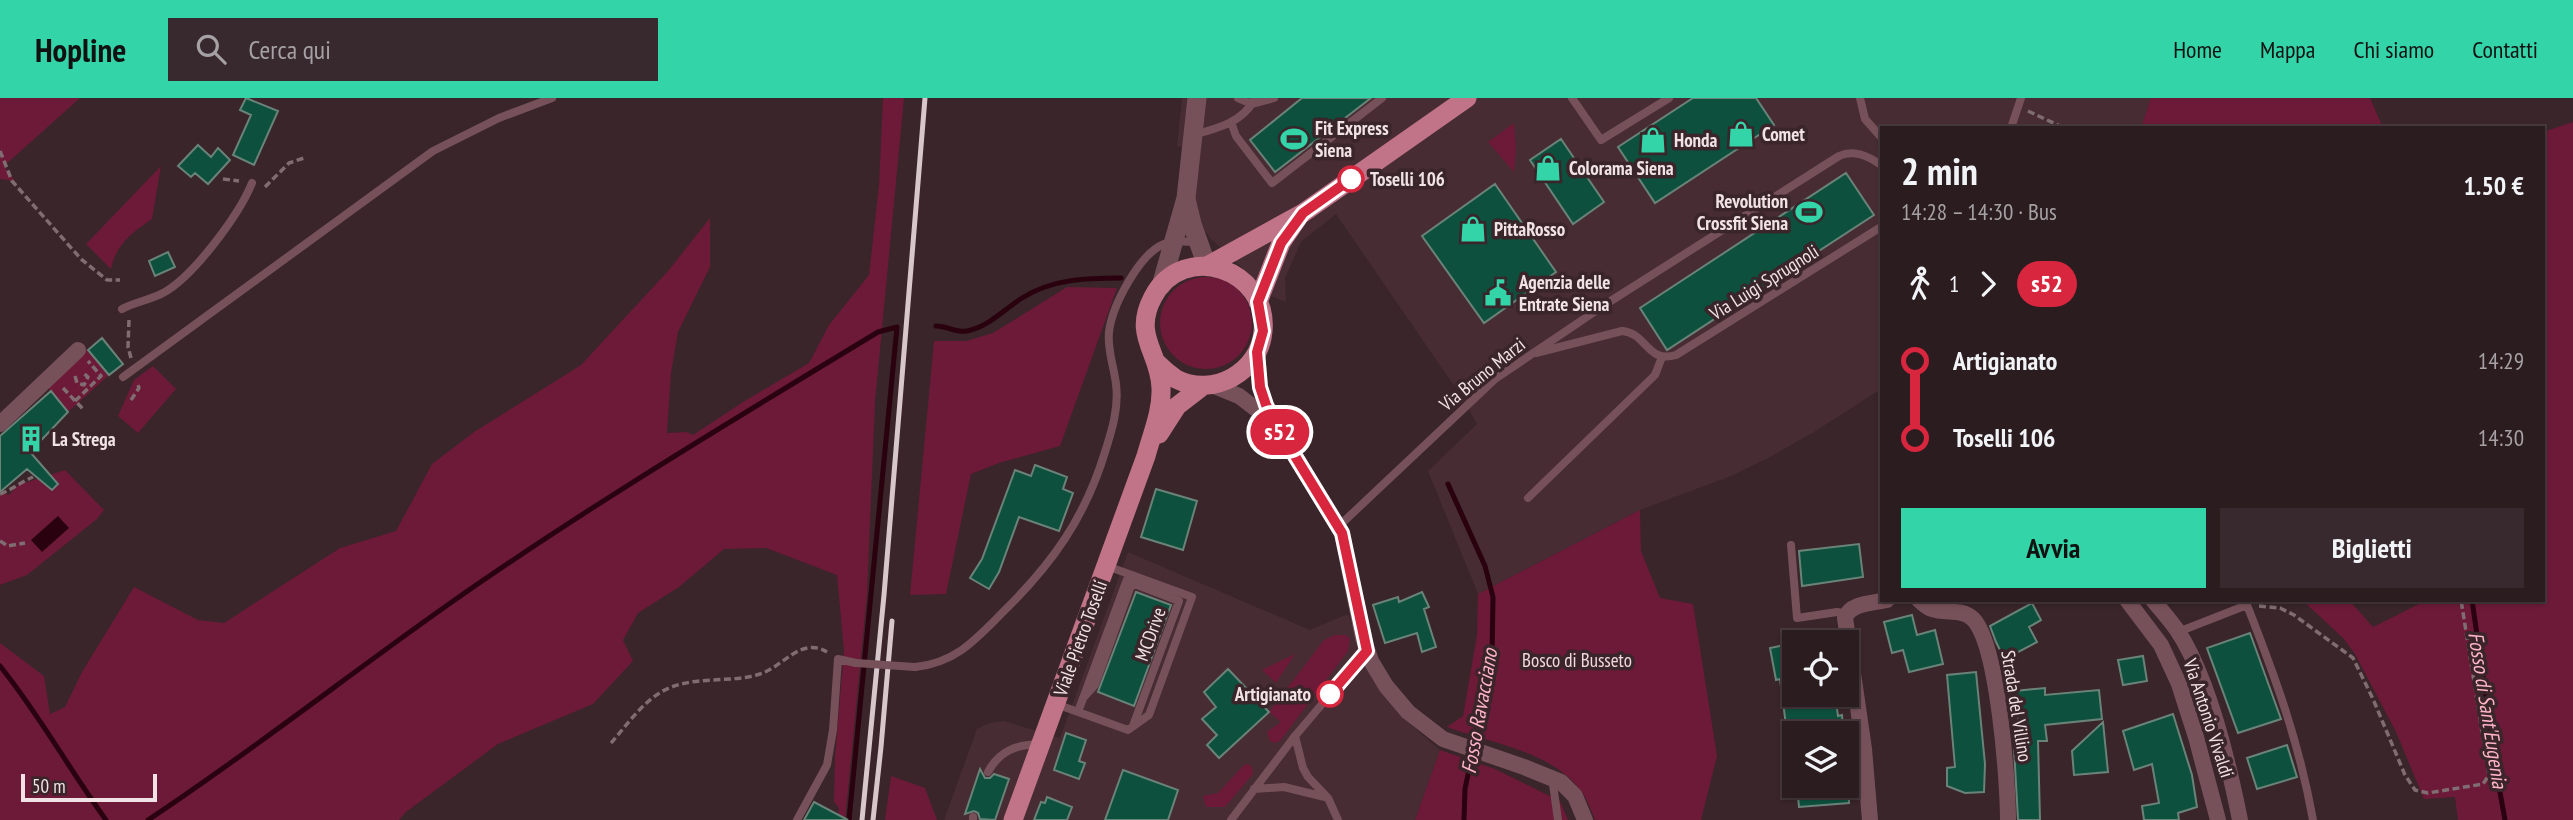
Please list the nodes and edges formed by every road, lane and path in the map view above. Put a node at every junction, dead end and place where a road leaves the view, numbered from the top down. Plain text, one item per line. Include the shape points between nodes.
1 (552, 98) edge
2 (1198, 98) edge
3 (1238, 98) edge
4 (1274, 98) edge
5 (1382, 98) edge
6 (1467, 98) edge
7 (1572, 98) edge
8 (1669, 98) edge
9 (1860, 98) edge
10 (1253, 101) edge
11 (2020, 102) edge
12 (1231, 122) junction
13 (2012, 126) edge
14 (2061, 126) edge
15 (1193, 135) junction
16 (1880, 136) edge
17 (0, 151) edge
18 (1880, 164) edge
19 (252, 183) dead end
20 (1186, 198) junction
21 (1303, 213) junction
22 (1880, 228) edge
23 (1172, 242) junction
24 (1198, 243) junction
25 (1207, 266) junction
26 (120, 281) dead end
27 (1161, 286) junction
28 (1258, 302) junction
29 (120, 311) joint
30 (1257, 352) junction
31 (81, 354) joint
32 (1530, 355) junction
33 (1662, 357) junction
34 (1156, 362) junction
35 (137, 367) junction
36 (102, 376) junction
37 (88, 377) junction
38 (124, 377) dead end
39 (57, 382) dead end
40 (80, 385) junction
41 (1207, 386) junction
42 (77, 399) junction
43 (83, 409) dead end
44 (0, 424) edge
45 (1276, 425) junction
46 (1146, 456) junction
47 (33, 477) dead end
48 (0, 494) edge
49 (1528, 498) dead end
50 (1339, 526) junction
51 (0, 541) edge
52 (25, 543) dead end
53 (1791, 545) dead end
54 (1106, 566) junction
55 (1129, 574) junction
56 (1880, 602) edge
57 (1922, 602) edge
58 (2129, 602) edge
59 (2156, 602) edge
60 (2461, 602) edge
61 (2245, 603) edge
62 (1850, 610) junction
63 (2178, 632) junction
64 (1367, 651) junction
65 (838, 659) junction
66 (1083, 698) junction
67 (1056, 704) junction
68 (1078, 712) junction
69 (1131, 728) junction
70 (1295, 736) junction
71 (611, 744) dead end
72 (1041, 744) junction
73 (988, 772) dead end
74 (1552, 777) junction
75 (1254, 789) junction
76 (1328, 798) junction
77 (797, 820) edge
78 (1013, 820) edge
79 (1231, 820) edge
80 (1338, 820) edge
81 (1558, 820) edge
82 (1585, 820) edge
83 (1870, 820) edge
84 (2008, 820) edge
85 (2218, 820) edge
86 (2240, 820) edge
87 (2313, 820) edge

1 - 35 lane via 433,151
2 - 15 street
3 - 10 lane
4 - 10 lane
5 - 12 lane via 1272,183 1236,136
6 - 21 main road
7 - 8 lane via 1601,140
9 - 16 lane via 1865,119
10 - 12 lane
11 - 13 lane
11 - 14 path
12 - 15 lane
15 - 20 street
17 - 26 path via 12,181 80,259 107,280
18 - 32 lane, Via Bruno Marzi via 1854,153 1839,156
19 - 29 lane via 217,238 182,280 164,293
20 - 23 street
20 - 24 street
21 - 25 main road
21 - 28 main road via 1281,243
22 - 33 lane, Via Luigi Sprugnoli via 1682,352
23 - 24 lane
23 - 27 street
23 - 65 lane, bridge via 1152,251 1135,271 1111,323 1115,415 1099,471 1078,520 1043,570 977,638 948,660 915,667
24 - 25 street
25 - 27 main road via 1178,272
25 - 28 main road via 1236,275
27 - 34 main road, Viale Pietro Toselli via 1147,312 1145,330
28 - 30 main road via 1263,331
29 - 35 path via 129,320 128,347
30 - 41 main road, Viale Pietro Toselli via 1241,373
30 - 45 street via 1260,387
31 - 36 path
31 - 44 street
32 - 33 lane via 1622,331 1636,335
32 - 50 lane, Via Bruno Marzi via 1479,393
33 - 49 lane via 1655,375
34 - 41 main road via 1177,379
34 - 46 main road, Viale Pietro Toselli via 1161,402
35 - 38 lane
36 - 37 path
36 - 42 path
37 - 40 path
37 - 40 path via 82,372 75,375
39 - 42 path
40 - 42 path
41 - 45 street via 1246,400
41 - 46 main road, Viale Pietro Toselli via 1177,407
42 - 43 path
45 - 50 street
46 - 54 main road, Viale Pietro Toselli
47 - 48 path
50 - 64 street
51 - 52 path via 8,547
53 - 62 lane via 1797,618
54 - 55 lane
54 - 67 main road, Viale Pietro Toselli
55 - 66 lane
55 - 69 lane via 1192,597 1149,715
56 - 62 street
57 - 84 street, Strada del Villino via 1931,609 1972,618 1986,642 2005,750
58 - 85 street, Via Antonio Vivaldi via 2161,645 2179,684
59 - 63 street, Via Antonio Vivaldi
60 - 61 path via 2489,775 2483,784 2428,793 2415,790 2405,775 2353,658 2294,615
61 - 63 lane
61 - 87 lane via 2295,735
62 - 83 street
63 - 86 street, Via Antonio Vivaldi via 2200,678 2226,757
64 - 70 lane
64 - 74 street via 1399,702 1431,731 1454,744
65 - 71 path via 823,649 801,648 760,674 670,687 649,701
65 - 77 lane via 827,765
66 - 68 lane
66 - 69 lane, MCDrive via 1095,685 1132,583 1180,601
67 - 68 lane
67 - 72 main road, Viale Pietro Toselli
68 - 69 lane
70 - 75 lane
70 - 76 lane via 1306,773
72 - 73 lane via 1006,751
72 - 78 main road, Viale Pietro Toselli
74 - 81 lane
74 - 82 street via 1575,796
75 - 76 lane via 1284,787
75 - 79 lane
76 - 80 lane

